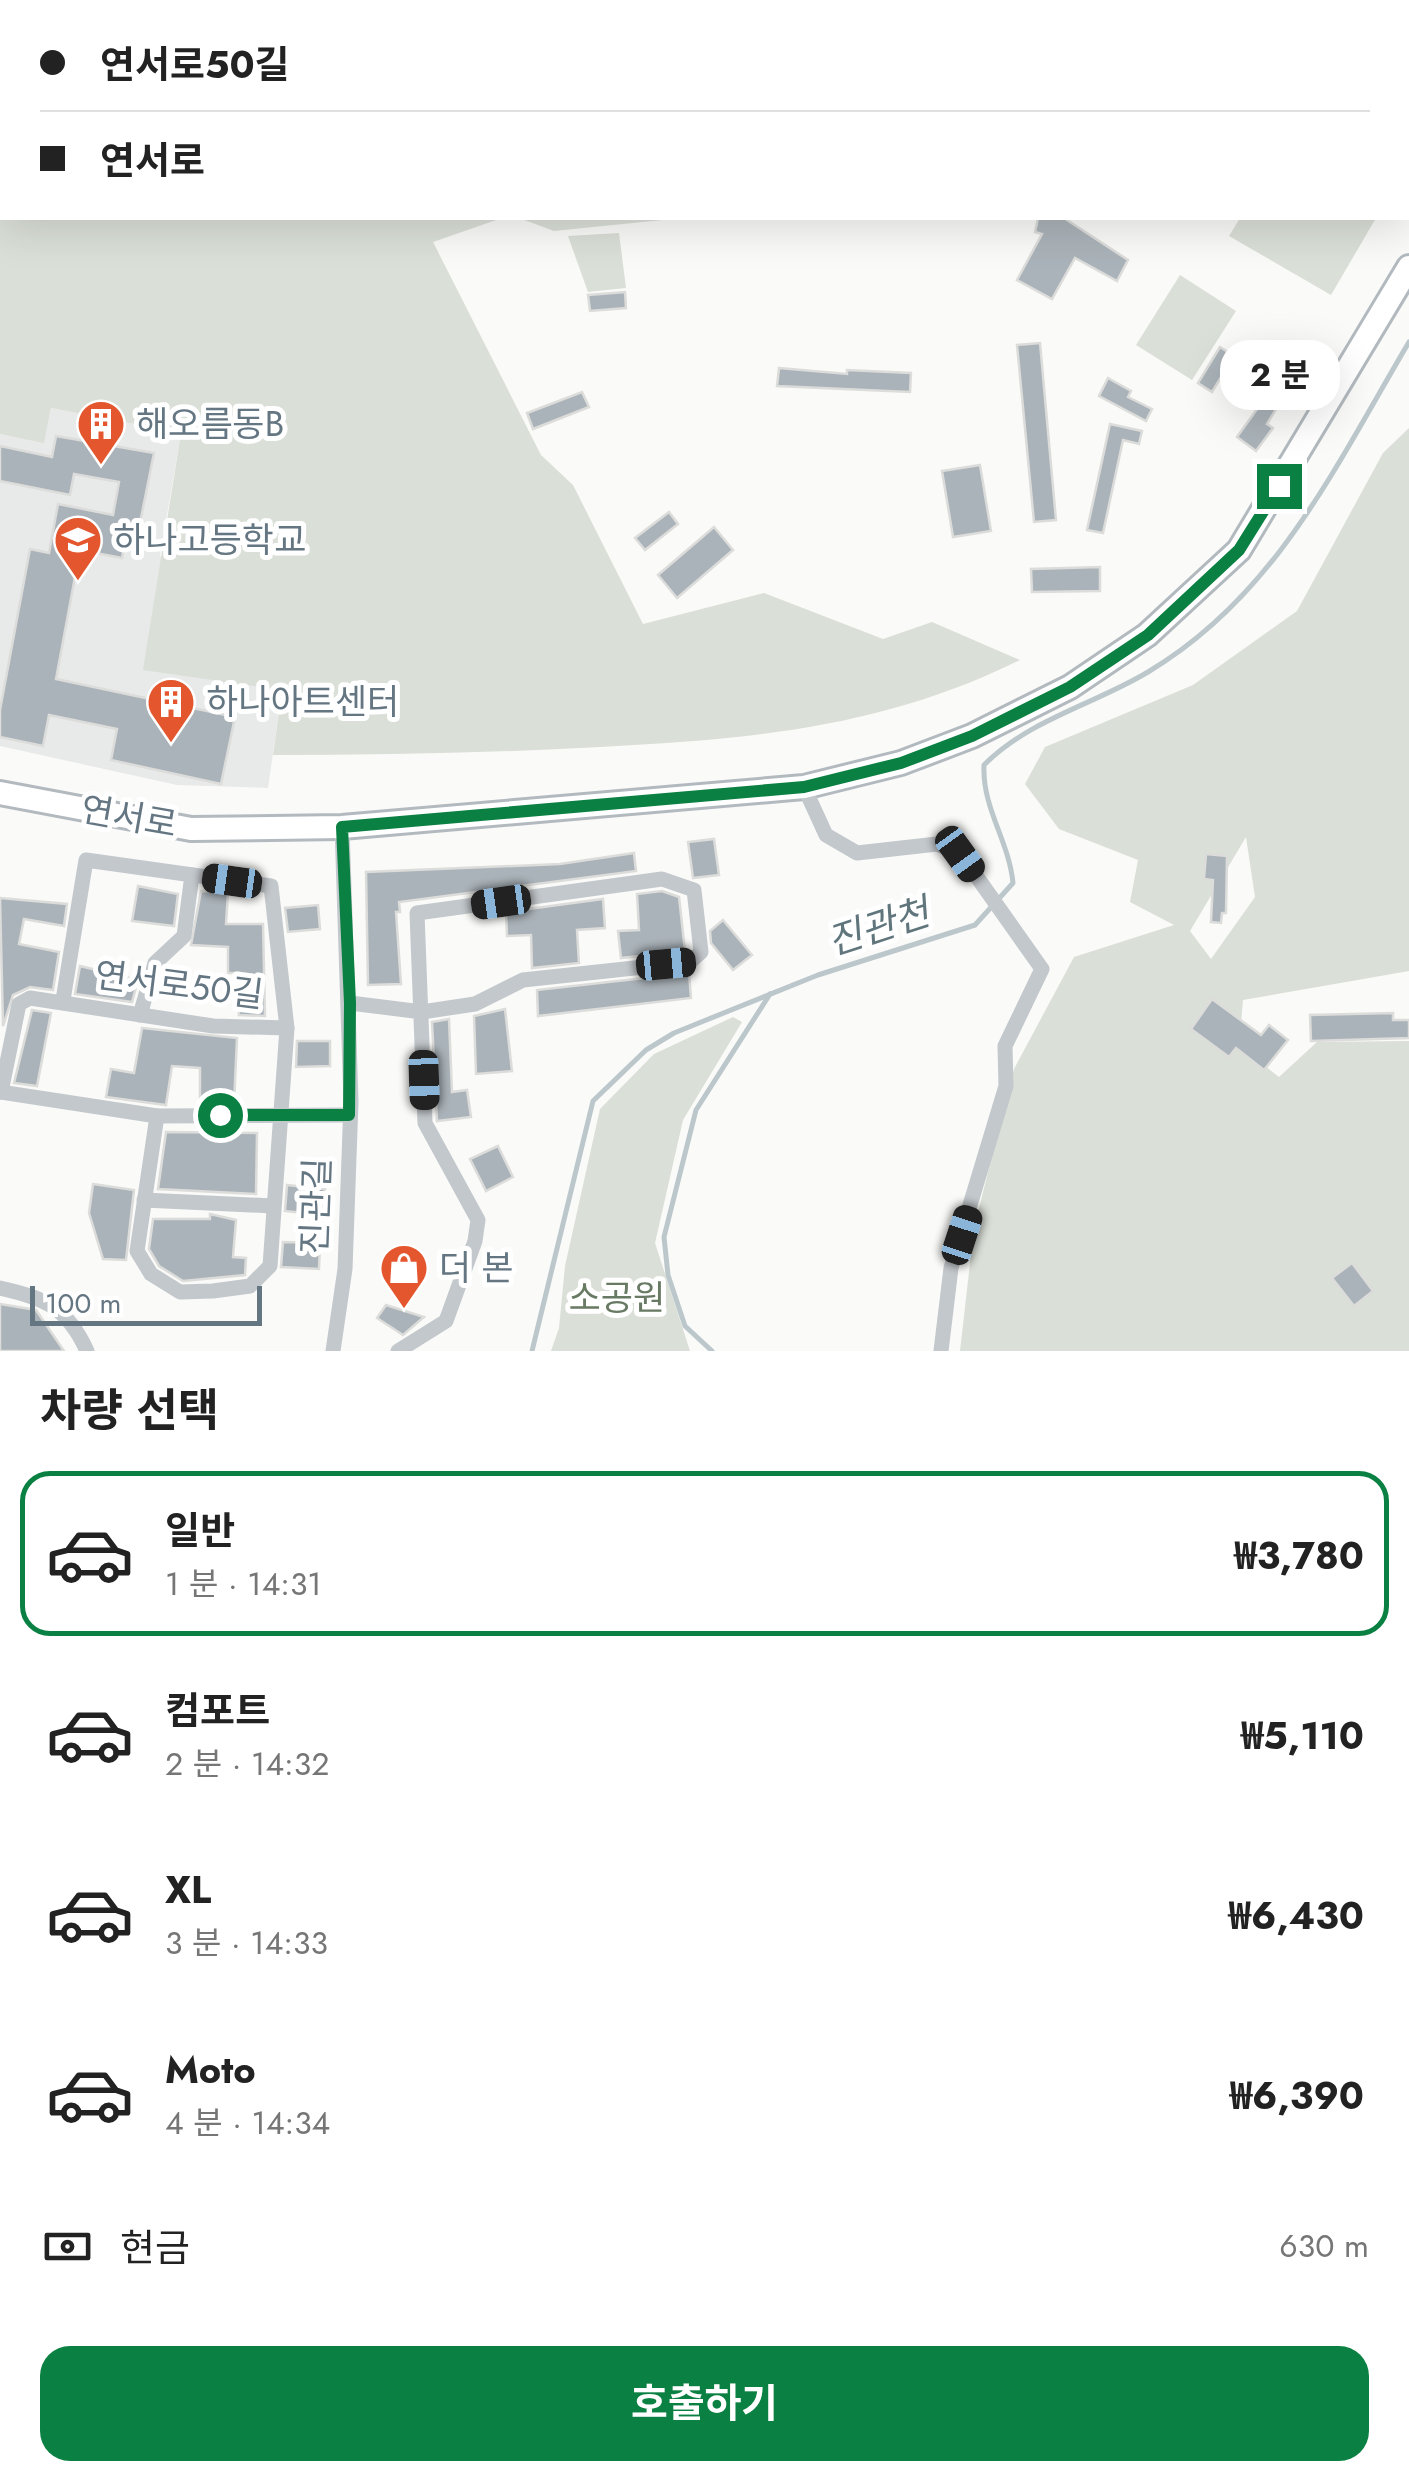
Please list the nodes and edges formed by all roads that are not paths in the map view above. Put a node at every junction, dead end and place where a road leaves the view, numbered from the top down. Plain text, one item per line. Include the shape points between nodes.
1 (1409, 267) edge
2 (804, 787) junction
3 (0, 793) edge
4 (342, 827) junction
5 (192, 875) junction
6 (63, 1000) junction
7 (350, 1003) junction
8 (422, 1012) junction
9 (140, 1014) junction
10 (287, 1028) junction
11 (0, 1092) edge
12 (282, 1114) junction
13 (349, 1115) junction
14 (157, 1116) junction
15 (144, 1200) junction
16 (273, 1206) junction
17 (0, 1288) edge
18 (87, 1351) edge
19 (332, 1351) edge
20 (398, 1351) edge
21 (941, 1351) edge

1 - 2 main road, 연서로 via 1239,550 1148,635 1070,687 972,736 901,763
2 - 4 main road, 연서로
2 - 21 street via 826,836 857,853 936,844 960,854 1042,969 1005,1046 1006,1086 951,1268
3 - 4 main road, 연서로 via 191,829
4 - 7 street, 진관길
5 - 6 street, 연서로50길 via 86,860
5 - 9 street via 184,936 155,963
5 - 10 street, 연서로50길 via 271,886
6 - 9 street, 연서로50길
6 - 11 street, 연서로50길 via 18,1004
7 - 8 street
7 - 13 street, 진관길
8 - 8 street via 476,1004 522,980 690,962 701,952 694,890 662,880 417,913
8 - 20 street via 426,1123 478,1220 446,1321
9 - 10 street, 연서로50길
10 - 12 street, 연서로50길
11 - 14 street, 연서로50길
12 - 13 street, 연서로50길
12 - 14 street, 연서로50길
12 - 16 street, 연서로50길
13 - 19 street, 진관길 via 344,1269
14 - 15 street, 연서로50길
15 - 16 street
15 - 16 street, 연서로50길 via 137,1250 151,1274 180,1292 250,1286 270,1266
17 - 18 street via 44,1298 77,1330

